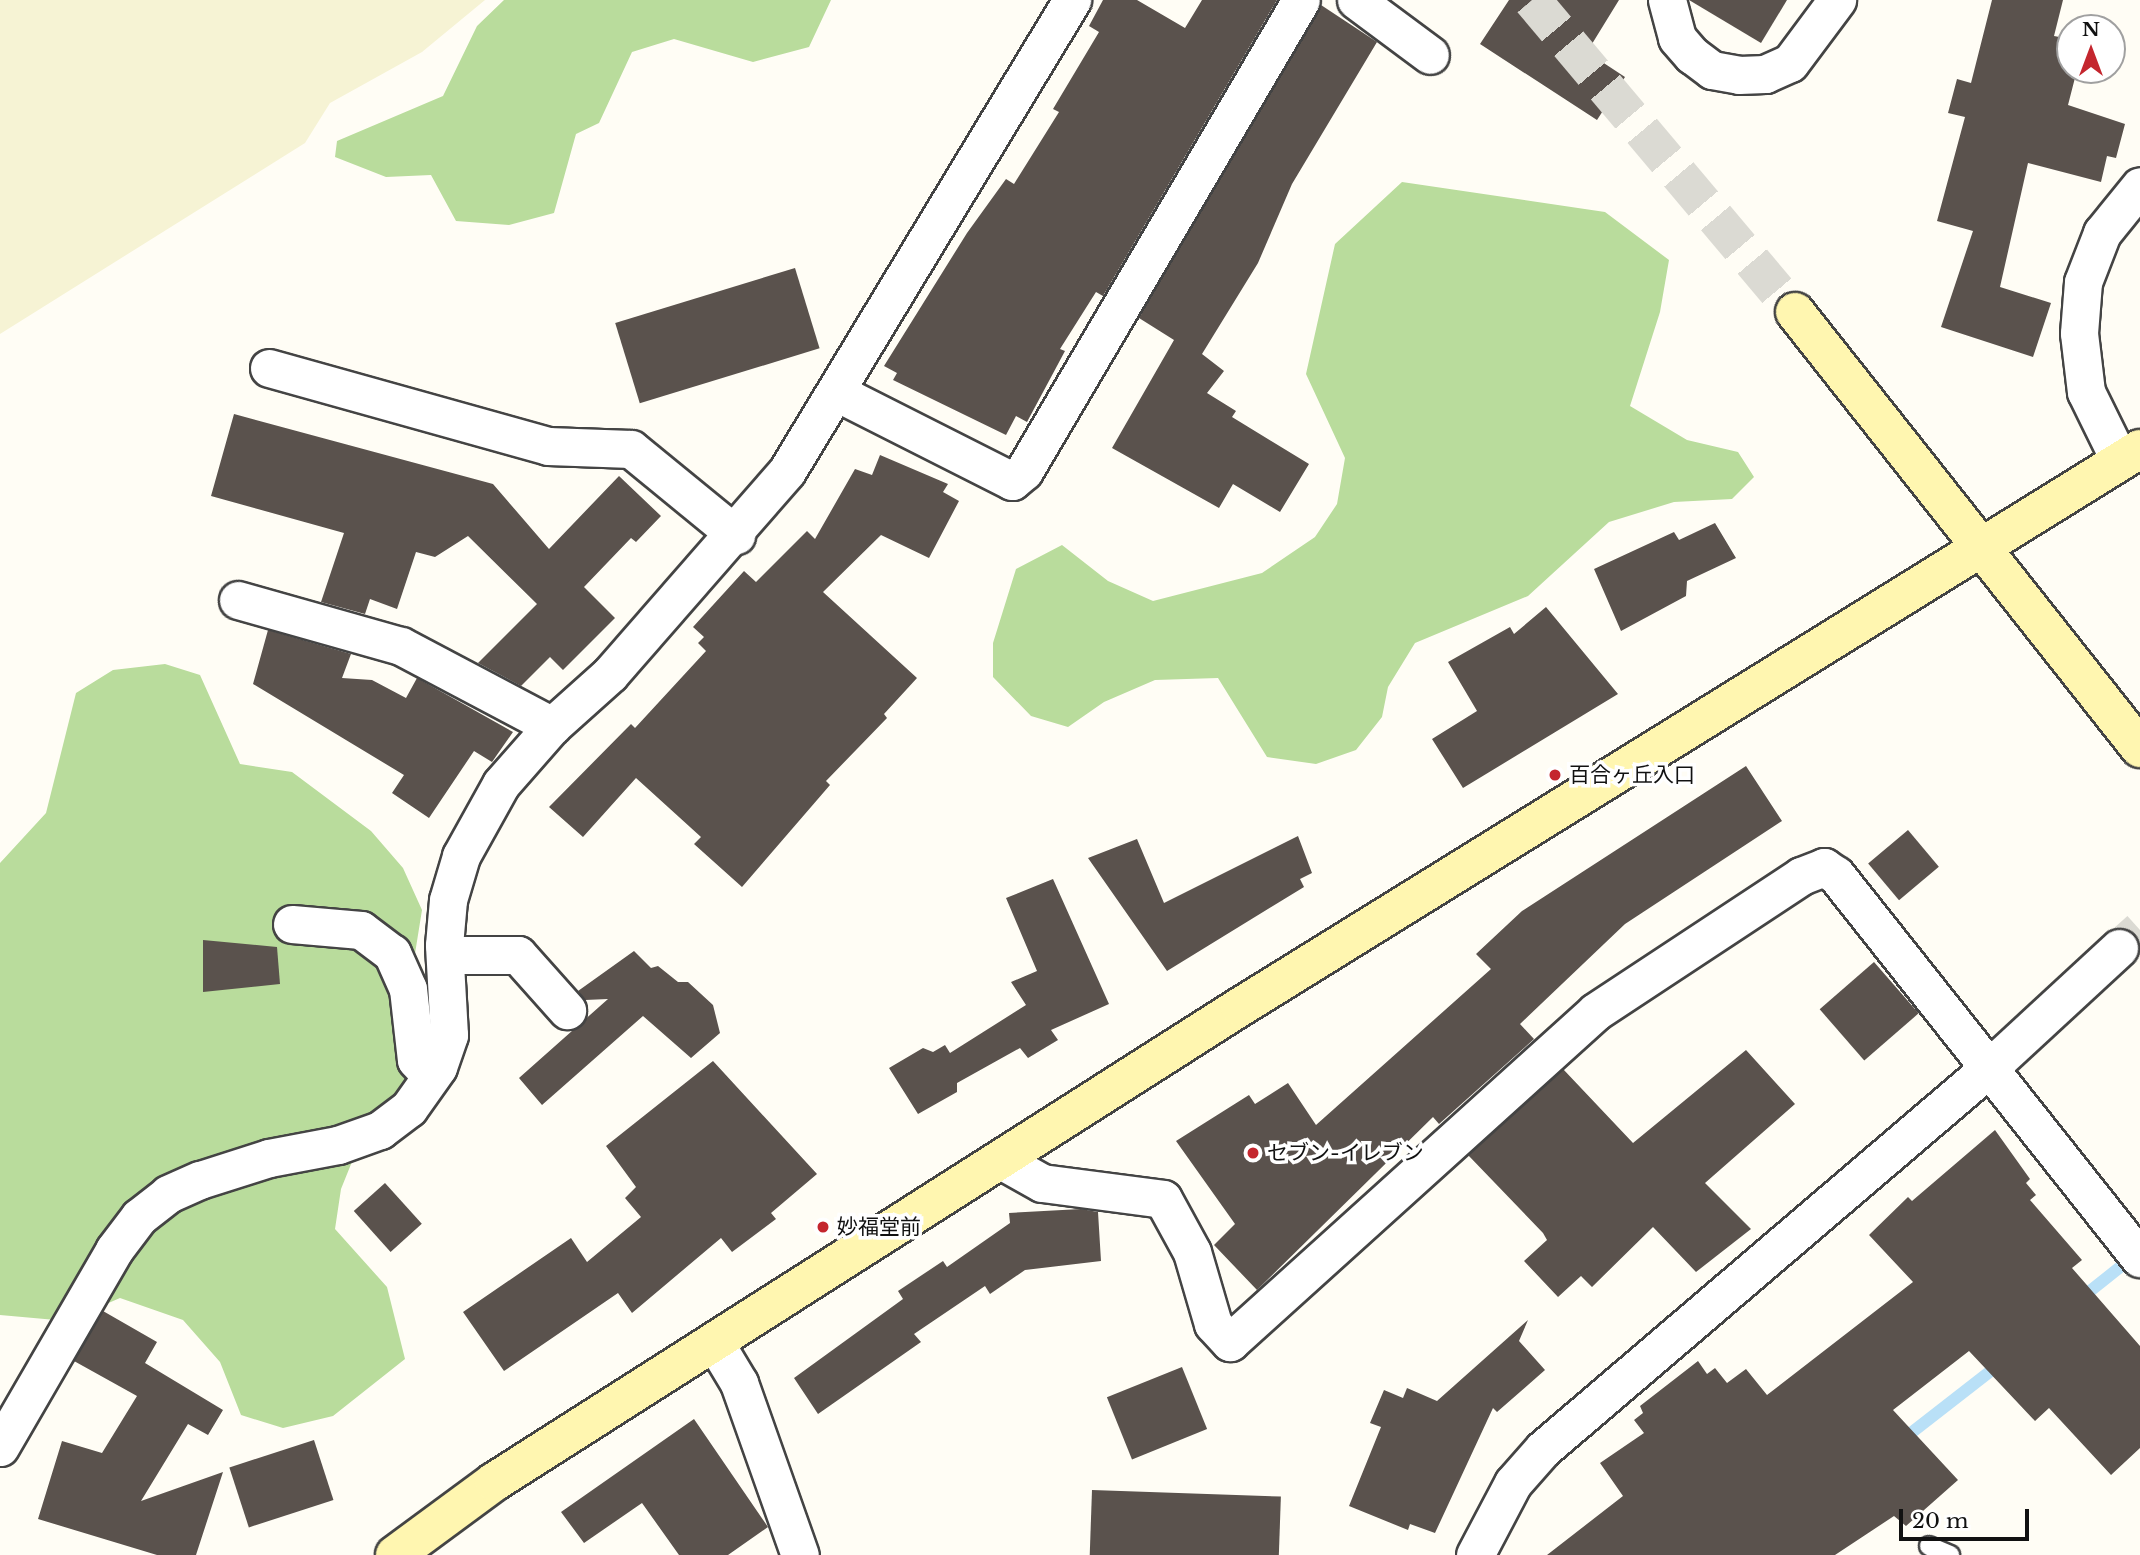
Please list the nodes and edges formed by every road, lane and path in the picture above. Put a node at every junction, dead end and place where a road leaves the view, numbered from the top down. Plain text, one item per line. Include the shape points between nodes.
1 (1072, 0) edge
2 (1301, 0) edge
3 (1356, 0) edge
4 (1667, 0) edge
5 (1837, 0) edge
6 (1430, 55) dead end
7 (2140, 186) edge
8 (1795, 312) tunnel mouth
9 (269, 368) dead end
10 (838, 393) junction
11 (2130, 455) edge
12 (736, 535) junction
13 (1983, 546) junction
14 (238, 600) dead end
15 (552, 726) junction
16 (2140, 748) edge
17 (292, 924) dead end
18 (2119, 948) tunnel mouth
19 (445, 955) junction
20 (567, 1010) dead end
21 (1989, 1069) junction
22 (431, 1076) junction
23 (1001, 1160) junction
24 (2129, 1245) edge
25 (715, 1343) junction
26 (0, 1447) edge
27 (1929, 1546) dead end
28 (395, 1555) edge
29 (800, 1555) edge
30 (1475, 1555) edge
31 (1950, 1555) edge

1 - 10 street
2 - 10 street via 1024,471 1012,481
3 - 6 street
4 - 5 street via 1677,38 1692,55 1712,70 1739,75 1765,74 1790,63
7 - 11 street via 2102,233 2083,282 2079,333 2086,391
8 - 13 street
9 - 12 street via 548,446 631,449
10 - 12 street via 787,471
11 - 13 street
12 - 15 street via 610,674
13 - 16 street
13 - 23 street
14 - 15 street via 401,646
15 - 19 street via 501,784 461,856 443,928
17 - 22 street via 361,930 392,953 408,989 416,1060
18 - 21 street
19 - 20 street via 519,955
19 - 22 street via 449,1035
21 - 23 street via 1836,875 1824,867 1801,876 1595,1012 1230,1342 1213,1324 1192,1252 1163,1199 1042,1183
21 - 24 street
21 - 30 street via 1543,1449 1513,1483
22 - 26 street via 409,1108 380,1130 200,1180 168,1194 139,1217 114,1250
23 - 25 street
25 - 28 street via 494,1482
25 - 29 street via 739,1383
27 - 31 lane

